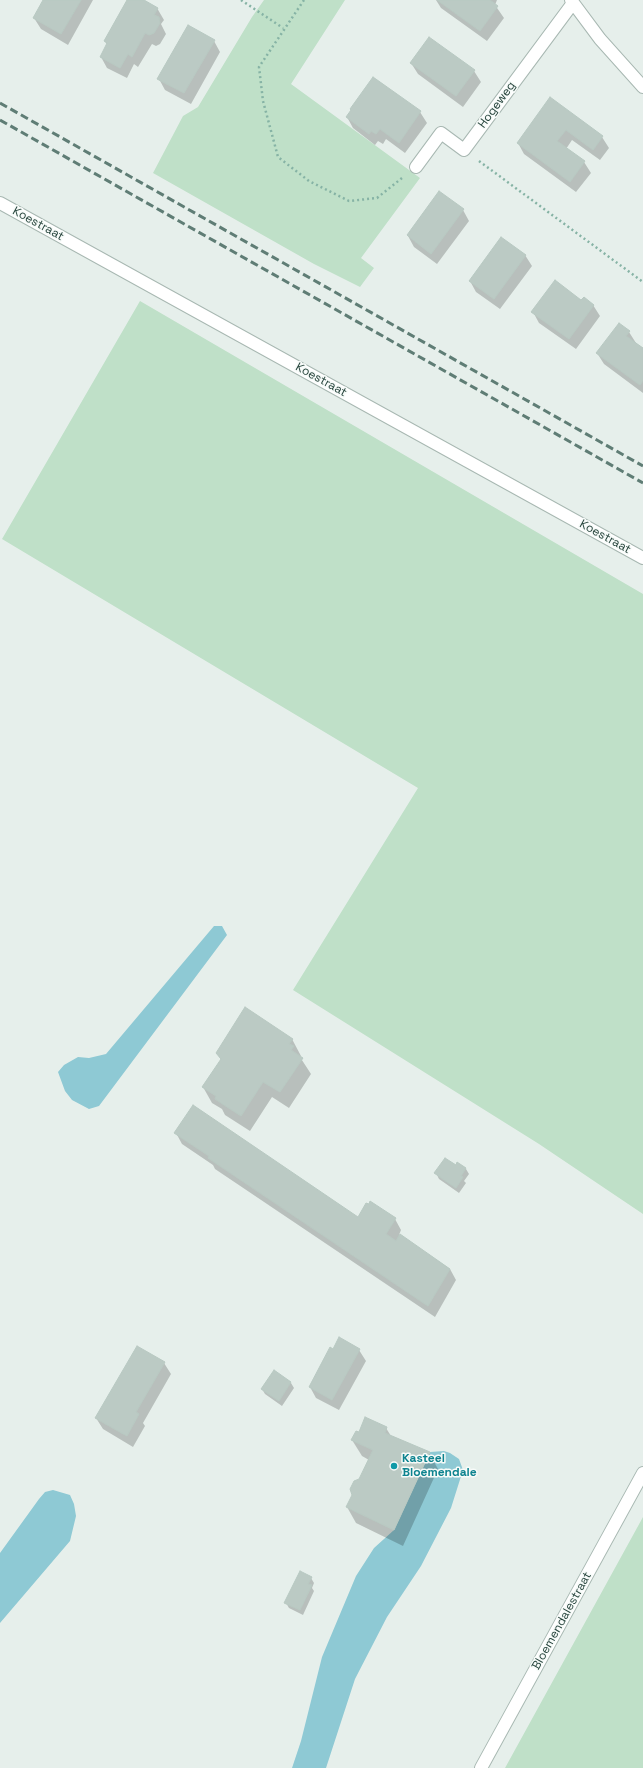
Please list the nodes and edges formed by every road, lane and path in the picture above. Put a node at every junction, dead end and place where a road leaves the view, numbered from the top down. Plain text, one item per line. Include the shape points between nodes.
1 (241, 0) edge
2 (304, 0) edge
3 (572, 1) edge
4 (283, 28) junction
5 (643, 87) edge
6 (464, 150) junction
7 (416, 167) joint
8 (0, 203) edge
9 (643, 282) edge
10 (643, 558) edge
11 (643, 1473) edge
12 (481, 1768) edge

1 - 4 path
2 - 4 path
3 - 5 street, Hogeweg via 600,39
3 - 6 street, Hogeweg
4 - 7 path via 259,67 263,101 278,157 309,181 349,201 377,198
6 - 7 street via 441,133
6 - 9 path
8 - 10 street, Koestraat
11 - 12 street, Bloemendalestraat

